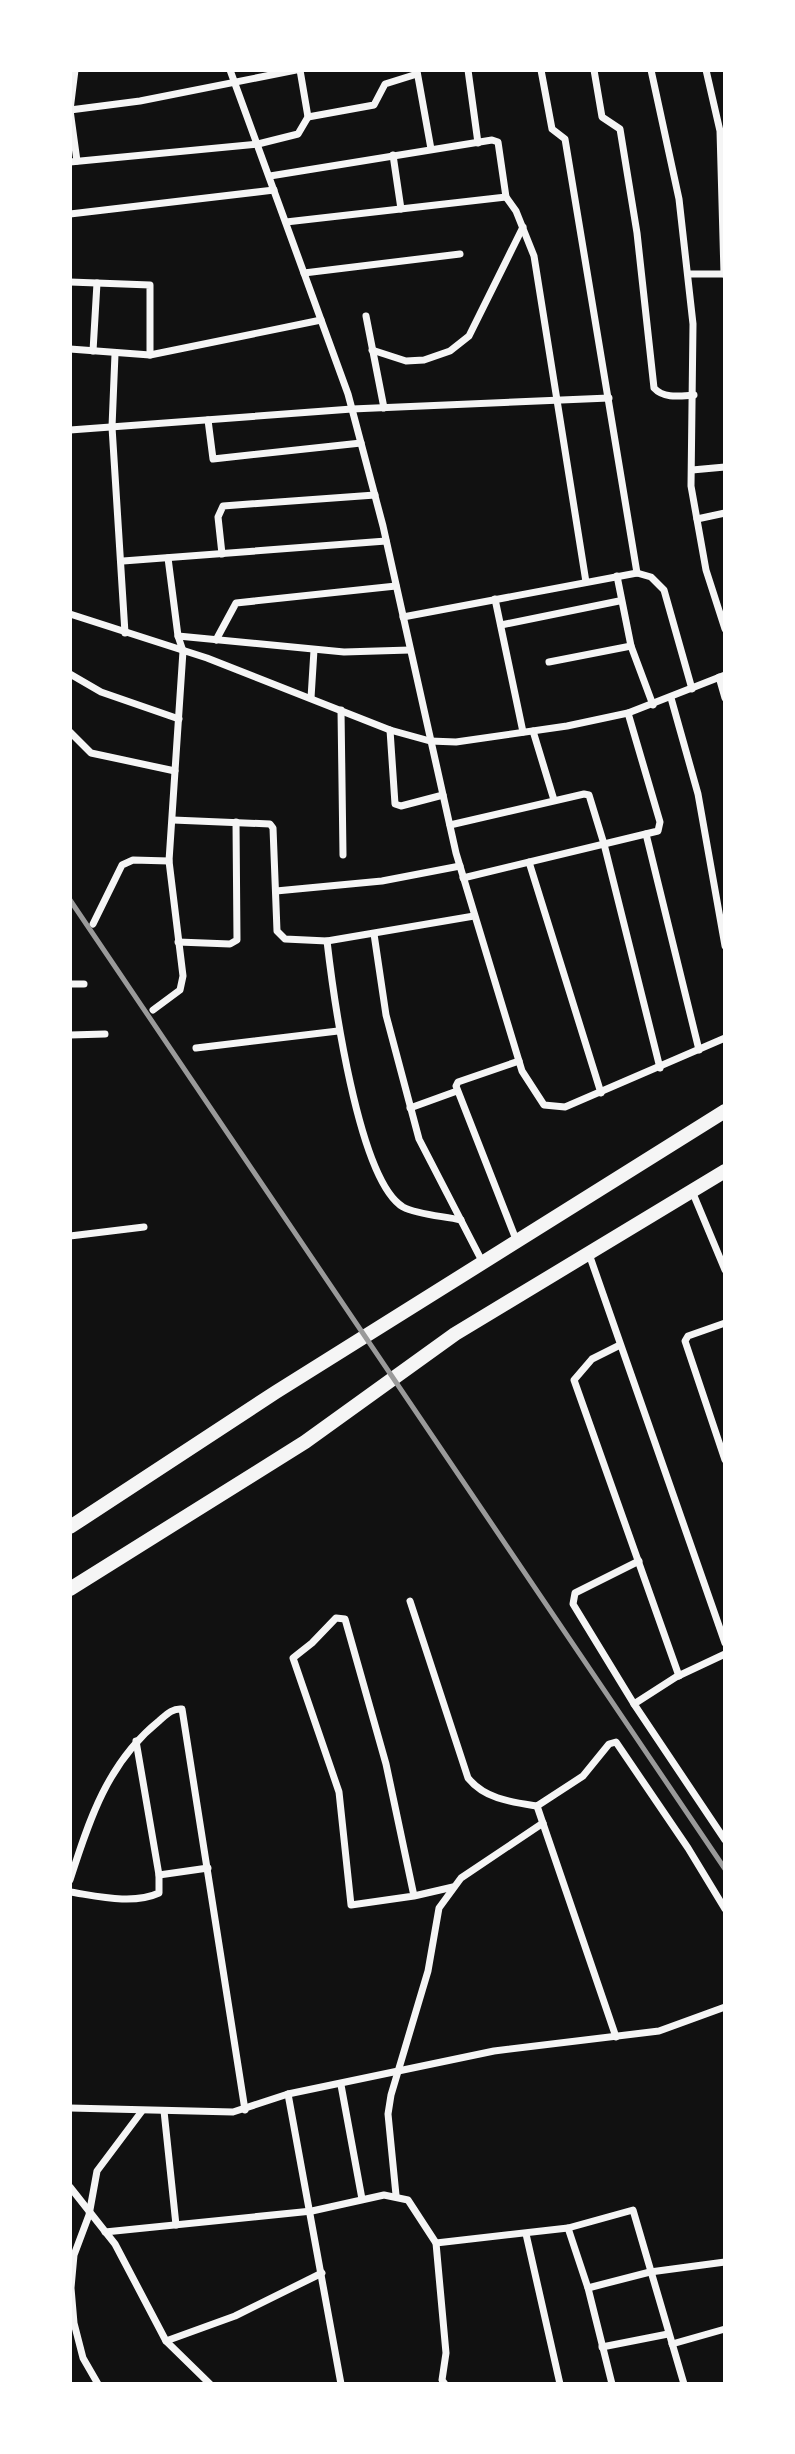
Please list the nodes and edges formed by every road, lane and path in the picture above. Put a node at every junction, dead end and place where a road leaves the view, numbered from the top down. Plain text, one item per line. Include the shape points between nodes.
1 (75, 70) edge
2 (230, 70) edge
3 (298, 70) edge
4 (468, 70) edge
5 (541, 70) edge
6 (594, 70) edge
7 (650, 70) edge
8 (706, 70) edge
9 (417, 72) edge
10 (235, 84) junction
11 (70, 110) edge
12 (308, 117) junction
13 (722, 131) edge
14 (478, 143) junction
15 (258, 144) junction
16 (431, 149) junction
17 (393, 155) junction
18 (74, 162) edge
19 (270, 177) junction
20 (723, 182) edge
21 (274, 190) junction
22 (506, 197) junction
23 (401, 209) junction
24 (70, 214) edge
25 (286, 222) junction
26 (523, 227) junction
27 (460, 254) dead end
28 (304, 273) junction
29 (688, 274) junction
30 (724, 274) edge
31 (70, 282) edge
32 (97, 283) junction
33 (366, 316) dead end
34 (321, 320) junction
35 (70, 349) edge
36 (372, 350) junction
37 (93, 351) junction
38 (115, 354) junction
39 (150, 355) junction
40 (694, 395) junction
41 (609, 398) junction
42 (559, 401) junction
43 (384, 408) junction
44 (352, 409) junction
45 (208, 420) junction
46 (112, 427) junction
47 (70, 430) edge
48 (361, 443) junction
49 (725, 467) edge
50 (692, 470) junction
51 (375, 495) junction
52 (725, 513) edge
53 (697, 519) junction
54 (386, 541) junction
55 (222, 554) junction
56 (168, 558) junction
57 (123, 561) junction
58 (637, 573) junction
59 (617, 576) junction
60 (586, 582) junction
61 (396, 586) junction
62 (495, 599) junction
63 (619, 601) junction
64 (70, 614) edge
65 (403, 617) junction
66 (501, 625) junction
67 (725, 629) edge
68 (125, 632) junction
69 (178, 636) junction
70 (216, 640) junction
71 (631, 646) junction
72 (314, 650) junction
73 (410, 650) junction
74 (183, 651) junction
75 (549, 662) dead end
76 (70, 674) edge
77 (722, 676) edge
78 (692, 689) junction
79 (311, 698) junction
80 (671, 698) junction
81 (725, 698) edge
82 (653, 705) junction
83 (341, 710) junction
84 (628, 713) junction
85 (179, 719) junction
86 (390, 730) junction
87 (533, 731) junction
88 (70, 732) edge
89 (523, 732) junction
90 (429, 741) junction
91 (175, 771) junction
92 (443, 795) junction
93 (554, 800) junction
94 (173, 820) junction
95 (236, 822) junction
96 (450, 825) junction
97 (646, 834) junction
98 (604, 844) junction
99 (343, 855) dead end
100 (169, 861) junction
101 (529, 862) junction
102 (460, 866) junction
103 (463, 878) junction
104 (276, 891) junction
105 (474, 916) junction
106 (93, 923) dead end
107 (374, 934) junction
108 (327, 941) junction
109 (178, 942) junction
110 (725, 946) edge
111 (70, 984) edge
112 (85, 984) dead end
113 (153, 1010) dead end
114 (338, 1031) junction
115 (105, 1034) dead end
116 (70, 1035) edge
117 (725, 1038) edge
118 (196, 1048) dead end
119 (699, 1050) junction
120 (519, 1060) junction
121 (660, 1068) junction
122 (457, 1091) junction
123 (601, 1093) junction
124 (410, 1108) junction
125 (725, 1111) edge
126 (725, 1171) edge
127 (692, 1191) junction
128 (461, 1220) junction
129 (144, 1227) dead end
130 (70, 1236) edge
131 (517, 1243) junction
132 (589, 1254) junction
133 (484, 1264) junction
134 (725, 1270) edge
135 (725, 1322) edge
136 (621, 1345) junction
137 (725, 1460) edge
138 (70, 1527) edge
139 (639, 1561) junction
140 (70, 1589) edge
141 (410, 1601) dead end
142 (725, 1643) edge
143 (725, 1654) edge
144 (680, 1675) junction
145 (634, 1704) junction
146 (136, 1741) junction
147 (537, 1806) junction
148 (543, 1823) junction
149 (725, 1840) edge
150 (208, 1868) junction
151 (159, 1875) junction
152 (70, 1880) edge
153 (453, 1887) junction
154 (70, 1892) edge
155 (414, 1896) junction
156 (725, 1909) edge
157 (725, 2007) edge
158 (616, 2037) junction
159 (401, 2070) junction
160 (341, 2085) junction
161 (288, 2094) junction
162 (70, 2108) edge
163 (245, 2110) junction
164 (142, 2111) junction
165 (163, 2111) junction
166 (70, 2187) edge
167 (396, 2195) junction
168 (362, 2199) junction
169 (312, 2211) junction
170 (89, 2215) junction
171 (176, 2225) junction
172 (568, 2228) junction
173 (105, 2232) junction
174 (526, 2234) junction
175 (436, 2242) junction
176 (725, 2262) edge
177 (650, 2272) junction
178 (322, 2273) junction
179 (588, 2288) junction
180 (725, 2329) edge
181 (668, 2334) junction
182 (166, 2341) junction
183 (78, 2342) junction
184 (672, 2344) junction
185 (70, 2346) edge
186 (602, 2347) junction
187 (99, 2384) edge
188 (210, 2384) edge
189 (341, 2384) edge
190 (444, 2384) edge
191 (560, 2384) edge
192 (612, 2384) edge
193 (684, 2384) edge

1 - 11 street
2 - 10 street
3 - 10 street
3 - 12 street
4 - 14 street
5 - 41 street via 552,129 565,139
6 - 40 street via 602,117 620,129 654,388 661,394
7 - 29 street via 679,199
8 - 13 street
9 - 12 street via 385,84 374,105
9 - 16 street
10 - 11 street
10 - 15 street
11 - 18 street
12 - 15 street via 298,134
13 - 20 street
14 - 16 street
14 - 22 street via 498,142
15 - 18 street
15 - 19 street
16 - 17 street
17 - 19 street
17 - 23 street
19 - 21 street
20 - 30 street
21 - 24 street
21 - 25 street
22 - 23 street
22 - 26 street
23 - 25 street
25 - 28 street
26 - 36 street via 468,336 450,351 406,361
26 - 42 street via 534,256
27 - 28 street
28 - 34 street
29 - 30 street
29 - 40 street
31 - 32 street
32 - 37 street
32 - 39 street via 150,285
33 - 36 street
34 - 39 street
34 - 44 street
35 - 37 street
36 - 43 street
37 - 38 street
38 - 39 street
38 - 46 street
40 - 50 street
41 - 42 street
41 - 58 street
42 - 43 street
42 - 60 street
43 - 44 street
44 - 45 street
44 - 48 street
45 - 46 street
45 - 48 street via 213,459
46 - 47 street
46 - 57 street
48 - 51 street
49 - 50 street
50 - 53 street
51 - 54 street
51 - 55 street via 223,506 218,517
52 - 53 street
53 - 67 street via 706,570
54 - 55 street
54 - 61 street
55 - 56 street
56 - 57 street
56 - 69 street
57 - 68 street
58 - 59 street
58 - 78 street via 652,577 664,590
59 - 60 street
59 - 63 street
60 - 62 street
61 - 65 street
61 - 70 street via 236,603
62 - 65 street
62 - 66 street
63 - 66 street
63 - 71 street
64 - 68 street
65 - 73 street
66 - 89 street
68 - 74 street
69 - 70 street
69 - 74 street
70 - 72 street
71 - 75 street
71 - 82 street
72 - 73 street
72 - 79 street
73 - 90 street
74 - 79 street
74 - 85 street
76 - 85 street via 100,692
77 - 78 street
77 - 81 street
78 - 80 street
79 - 83 street
80 - 82 street
80 - 110 street via 698,794
82 - 84 street
83 - 86 street
83 - 99 street
84 - 87 street
84 - 97 street via 660,822 659,831
85 - 91 street
86 - 90 street
86 - 92 street via 396,804
87 - 89 street
87 - 93 street
88 - 91 street via 92,753
89 - 90 street via 456,742
90 - 92 street
91 - 94 street
92 - 96 street
93 - 96 street
93 - 98 street via 589,795
94 - 95 street
94 - 100 street
95 - 104 street via 273,828
95 - 109 street via 237,940 230,944
96 - 102 street
97 - 98 street
97 - 119 street
98 - 101 street
98 - 121 street
100 - 106 street via 133,860 122,865
100 - 109 street
101 - 103 street
101 - 123 street
102 - 103 street
102 - 104 street via 382,881
103 - 105 street
104 - 108 street via 280,937
105 - 107 street
105 - 120 street
107 - 108 street
107 - 124 street via 386,1015
108 - 114 street
109 - 113 street via 183,976 180,990
111 - 112 street
114 - 118 street
114 - 128 street via 372,1154 389,1192 404,1207
115 - 116 street
117 - 119 street
119 - 121 street
120 - 122 street via 458,1082
120 - 123 street via 544,1105 565,1107
121 - 123 street
122 - 124 street
122 - 131 street
124 - 128 street via 419,1139
125 - 131 main road
126 - 127 main road
127 - 132 main road
127 - 134 street
128 - 133 street
129 - 130 street
131 - 133 main road
132 - 136 street
132 - 140 main road via 455,1334 305,1442
133 - 138 main road
135 - 137 street via 685,1341
136 - 139 street via 593,1359 574,1380
136 - 142 street
139 - 144 street
139 - 145 street via 573,1597
141 - 147 street via 468,1778 490,1796
143 - 144 street
144 - 145 street
145 - 149 street
146 - 150 street via 172,1710 182,1709
146 - 151 street
146 - 152 street via 115,1768 85,1828
147 - 148 street
147 - 156 street via 583,1776 609,1744 616,1742
148 - 153 street
148 - 158 street
150 - 151 street
150 - 163 street
151 - 154 street via 159,1893 152,1896 112,1898
153 - 155 street
153 - 159 street via 438,1912 428,1971
155 - 155 street via 351,1905 339,1792 293,1658 336,1618 345,1619 386,1764
157 - 158 street via 676,2027
158 - 159 street via 494,2052
159 - 160 street
159 - 167 street via 388,2114
160 - 161 street
160 - 168 street
161 - 163 street
161 - 169 street
162 - 164 street
163 - 165 street
164 - 165 street
164 - 170 street via 97,2171
165 - 171 street
166 - 170 street
167 - 168 street
167 - 175 street via 408,2200
168 - 169 street
169 - 171 street
169 - 178 street
170 - 173 street
170 - 183 street via 74,2255 71,2288
171 - 173 street
172 - 174 street
172 - 177 street via 633,2210
172 - 179 street
173 - 182 street
174 - 175 street
174 - 191 street
175 - 190 street via 446,2353
176 - 177 street
177 - 179 street
177 - 181 street
178 - 182 street via 235,2316
178 - 189 street
179 - 186 street
180 - 184 street
181 - 184 street
181 - 186 street
182 - 188 street
183 - 185 street
183 - 187 street
184 - 193 street
186 - 192 street

